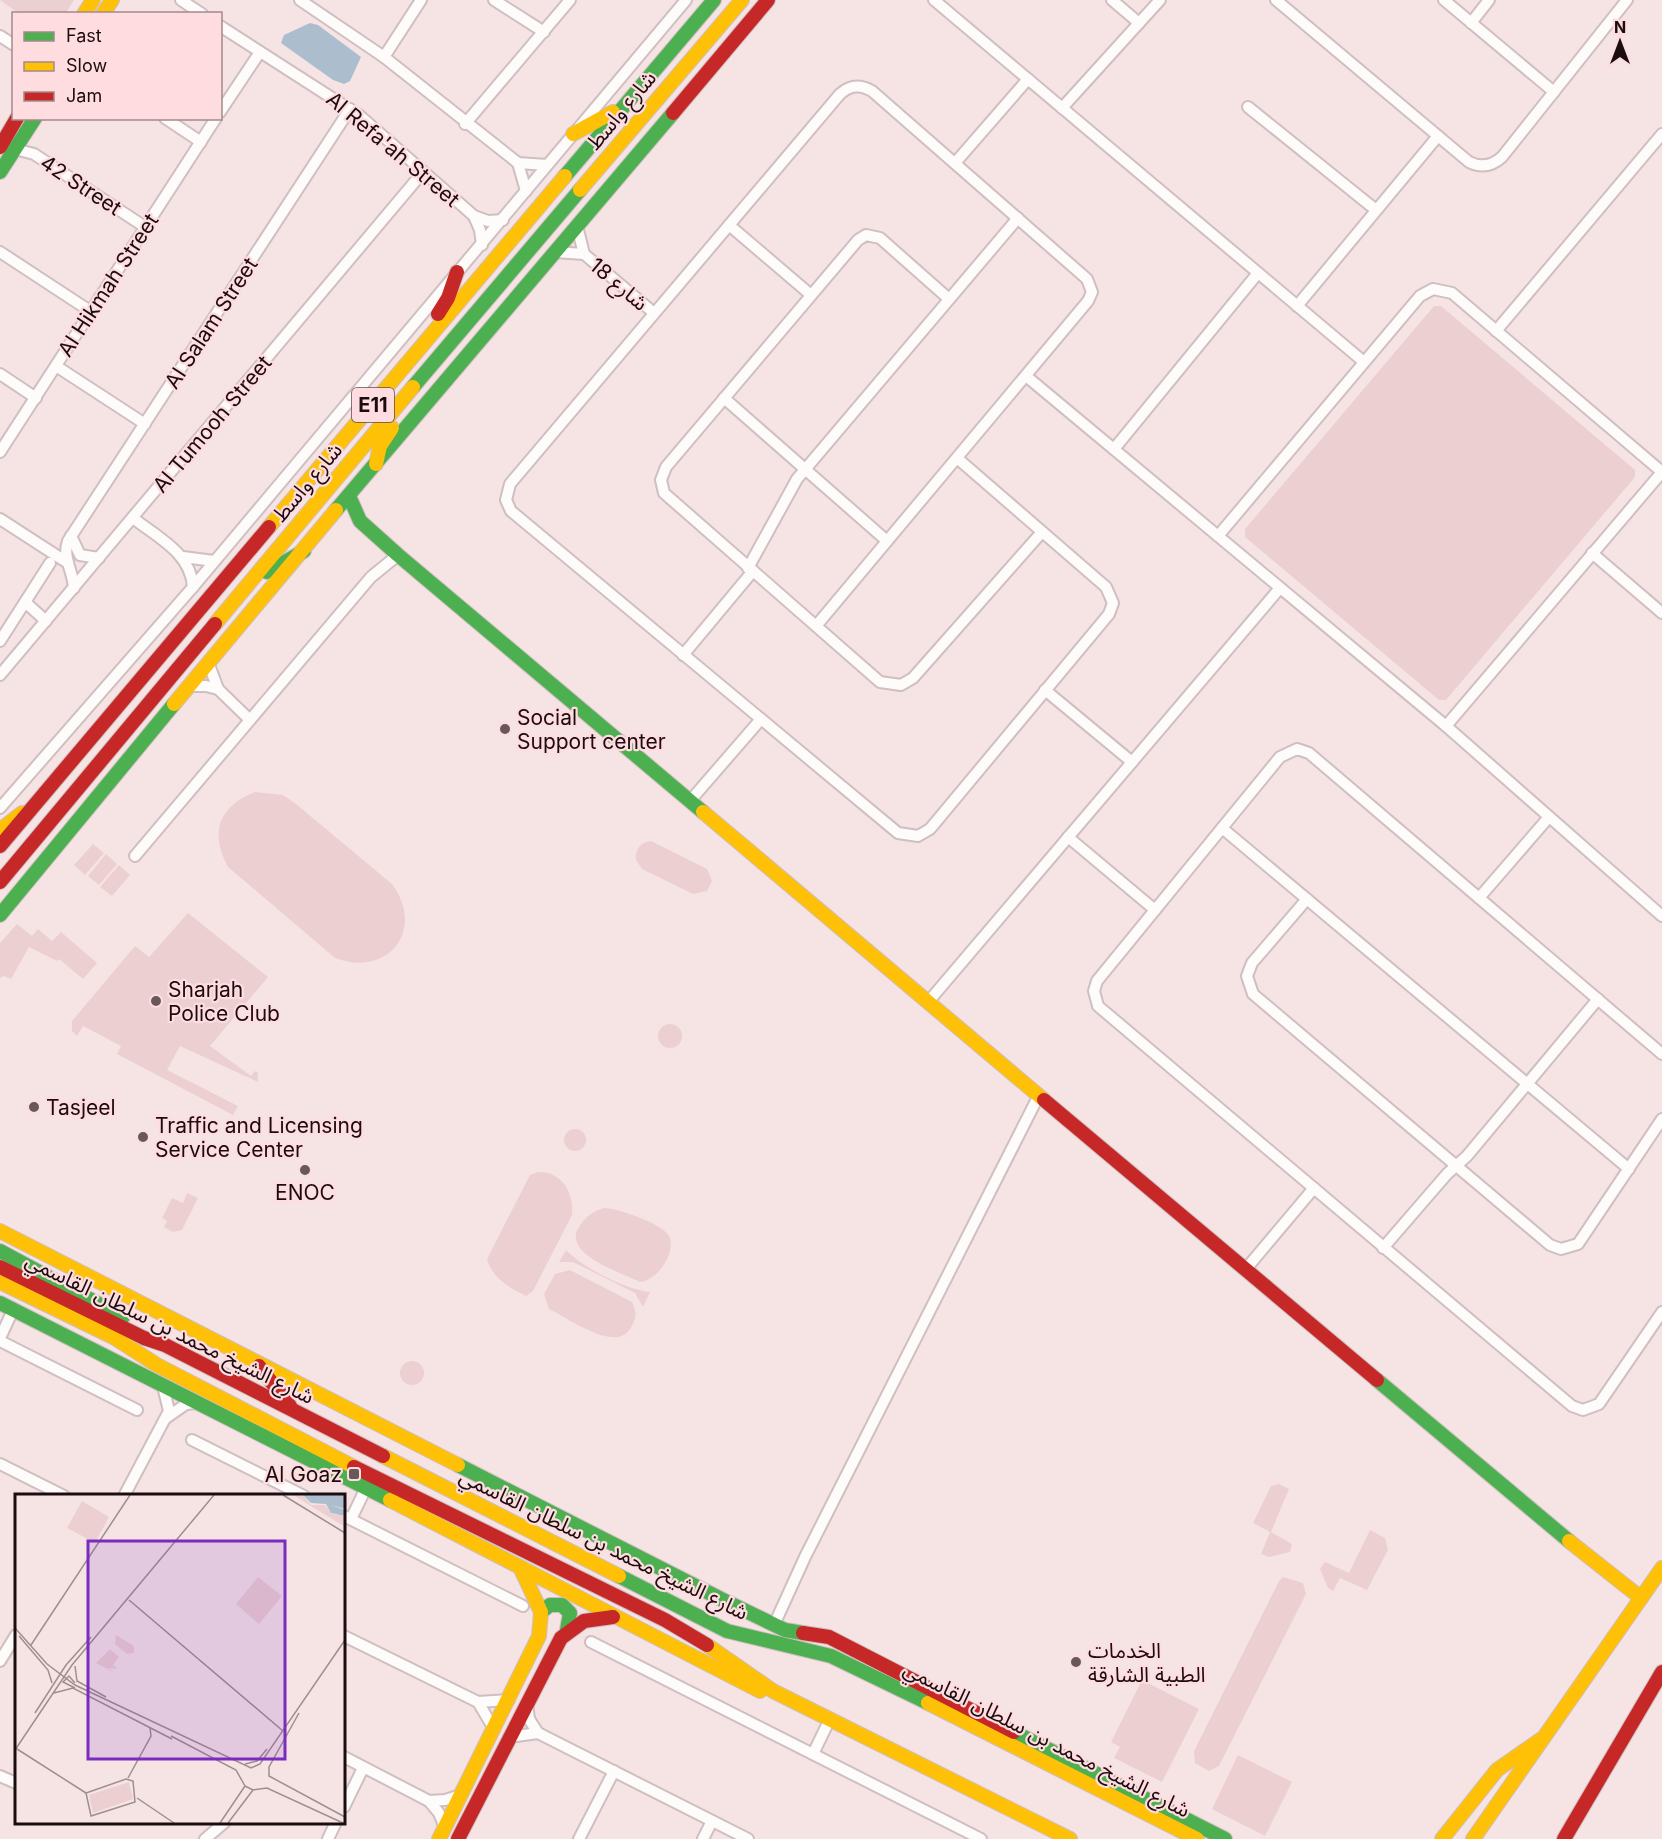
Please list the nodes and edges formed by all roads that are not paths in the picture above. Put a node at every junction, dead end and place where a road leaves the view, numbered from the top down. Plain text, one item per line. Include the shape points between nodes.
1 (181, 0) edge
2 (300, 0) edge
3 (421, 0) edge
4 (494, 0) edge
5 (570, 0) edge
6 (686, 0) edge
7 (714, 0) edge
8 (750, 0) edge
9 (768, 0) edge
10 (934, 0) edge
11 (1112, 0) edge
12 (1160, 0) edge
13 (1276, 0) edge
14 (1444, 0) edge
15 (1489, 0) edge
16 (1627, 0) edge
17 (739, 4) edge
18 (199, 12) edge
19 (1139, 22) junction
20 (1471, 23) junction
21 (222, 27) edge
22 (544, 32) junction
23 (260, 52) junction
24 (384, 57) junction
25 (1028, 80) junction
26 (1554, 92) junction
27 (629, 100) junction
28 (1248, 107) dead end
29 (1062, 108) junction
30 (222, 109) edge
31 (350, 109) junction
32 (16, 120) edge
33 (34, 120) edge
34 (168, 120) edge
35 (215, 120) edge
36 (465, 124) junction
37 (1662, 134) edge
38 (573, 135) junction
39 (1438, 136) junction
40 (201, 142) junction
41 (0, 147) edge
42 (15, 149) junction
43 (518, 163) junction
44 (955, 163) junction
45 (547, 165) junction
46 (0, 172) edge
47 (423, 172) junction
48 (526, 191) junction
49 (1376, 210) junction
50 (474, 216) junction
51 (1018, 218) junction
52 (503, 220) junction
53 (729, 225) junction
54 (577, 226) junction
55 (145, 227) junction
56 (482, 245) junction
57 (0, 252) edge
58 (555, 252) junction
59 (584, 254) junction
60 (457, 272) junction
61 (1258, 273) junction
62 (811, 296) junction
63 (949, 299) junction
64 (1297, 306) junction
65 (90, 311) junction
66 (654, 313) junction
67 (1496, 331) junction
68 (1364, 363) junction
69 (406, 365) junction
70 (56, 366) junction
71 (426, 371) junction
72 (0, 374) edge
73 (1026, 376) junction
74 (36, 398) junction
75 (724, 398) junction
76 (146, 424) junction
77 (1114, 449) junction
78 (0, 452) edge
79 (957, 458) junction
80 (376, 464) junction
81 (805, 469) junction
82 (1662, 472) edge
83 (349, 496) junction
84 (133, 518) junction
85 (331, 518) junction
86 (0, 519) edge
87 (360, 521) junction
88 (1042, 532) junction
89 (71, 536) junction
90 (1218, 536) junction
91 (887, 541) junction
92 (304, 551) junction
93 (1592, 553) junction
94 (398, 555) junction
95 (183, 557) junction
96 (99, 558) junction
97 (214, 561) junction
98 (50, 563) dead end
99 (68, 563) junction
100 (750, 569) junction
101 (252, 581) junction
102 (192, 587) junction
103 (74, 588) junction
104 (1280, 588) junction
105 (25, 602) junction
106 (1662, 613) edge
107 (46, 621) junction
108 (816, 626) junction
109 (0, 641) edge
110 (683, 655) junction
111 (208, 662) junction
112 (0, 675) edge
113 (188, 686) junction
114 (218, 689) junction
115 (1046, 690) junction
116 (249, 719) junction
117 (761, 719) junction
118 (1446, 726) junction
119 (1132, 762) junction
120 (690, 801) junction
121 (0, 808) edge
122 (30, 808) junction
123 (1549, 817) junction
124 (1222, 828) junction
125 (0, 830) edge
126 (1068, 837) junction
127 (0, 846) edge
128 (135, 855) dead end
129 (0, 882) edge
130 (1479, 898) junction
131 (1307, 899) junction
132 (1155, 910) junction
133 (1660, 910) edge
134 (0, 915) edge
135 (1598, 999) junction
136 (929, 1001) junction
137 (1662, 1054) edge
138 (1528, 1084) junction
139 (1038, 1098) junction
140 (1662, 1119) edge
141 (1456, 1166) junction
142 (1629, 1169) junction
143 (1314, 1188) junction
144 (0, 1231) edge
145 (1383, 1248) junction
146 (0, 1251) edge
147 (0, 1267) edge
148 (1245, 1270) junction
149 (0, 1293) edge
150 (13, 1310) junction
151 (1662, 1312) edge
152 (0, 1339) edge
153 (165, 1345) junction
154 (257, 1364) junction
155 (163, 1386) junction
156 (198, 1403) junction
157 (137, 1410) dead end
158 (301, 1416) junction
159 (166, 1418) junction
160 (192, 1440) dead end
161 (0, 1464) edge
162 (365, 1490) junction
163 (405, 1493) junction
164 (60, 1494) edge
165 (125, 1494) edge
166 (300, 1494) edge
167 (347, 1517) edge
168 (440, 1526) junction
169 (520, 1567) junction
170 (1662, 1568) edge
171 (668, 1572) junction
172 (643, 1590) junction
173 (1641, 1598) junction
174 (670, 1603) junction
175 (523, 1606) dead end
176 (541, 1612) junction
177 (613, 1617) junction
178 (774, 1625) junction
179 (567, 1630) junction
180 (345, 1636) edge
181 (15, 1637) edge
182 (591, 1642) dead end
183 (0, 1661) edge
184 (1662, 1672) edge
185 (509, 1700) junction
186 (478, 1702) junction
187 (526, 1702) junction
188 (827, 1725) junction
189 (494, 1729) junction
190 (538, 1732) junction
191 (509, 1737) junction
192 (1543, 1739) junction
193 (813, 1754) junction
194 (345, 1758) edge
195 (363, 1768) junction
196 (614, 1771) junction
197 (0, 1776) edge
198 (15, 1783) edge
199 (461, 1795) junction
200 (429, 1800) junction
201 (345, 1805) edge
202 (993, 1805) junction
203 (712, 1821) junction
204 (223, 1824) edge
205 (335, 1824) edge
206 (442, 1834) edge
207 (205, 1839) edge
208 (328, 1839) edge
209 (458, 1839) edge
210 (579, 1839) edge
211 (703, 1839) edge
212 (748, 1839) edge
213 (981, 1839) edge
214 (1052, 1839) edge
215 (1070, 1839) edge
216 (1197, 1839) edge
217 (1225, 1839) edge
218 (1442, 1839) edge
219 (1473, 1839) edge
220 (1564, 1839) edge

1 - 18 street
2 - 24 street
3 - 24 street
4 - 22 street
5 - 22 street
6 - 38 street
7 - 27 main road, شارع واسط / E11
8 - 17 main road
9 - 54 main road
10 - 25 street
11 - 19 street
12 - 19 street
13 - 39 street
14 - 20 street
15 - 20 street
16 - 26 street
17 - 71 main road, شارع واسط / E11
19 - 29 street
20 - 26 street
21 - 23 street, Al Refa'ah Street
22 - 36 street
23 - 30 street
23 - 31 street, Al Refa'ah Street
24 - 36 street
25 - 29 street
25 - 44 street
26 - 39 street via 1502,157 1492,164 1468,162
27 - 38 main road
27 - 69 main road, شارع واسط / E11
28 - 49 street
29 - 61 street
31 - 47 street, Al Refa'ah Street
31 - 76 street, Al Salam Street
32 - 41 main road
33 - 42 main road
34 - 40 street
35 - 40 street, Al Hikmah Street
36 - 43 street
37 - 67 street
38 - 45 street
39 - 49 street
40 - 55 street, Al Hikmah Street
42 - 46 main road
42 - 55 street, 42 Street via 34,154
43 - 45 street
43 - 48 street
44 - 51 street
44 - 53 street via 872,91 852,87 840,94
45 - 48 street
47 - 50 street, Al Refa'ah Street
47 - 84 street, Al Tumooh Street
48 - 52 street
49 - 64 street
50 - 52 street, Al Refa'ah Street via 488,221
50 - 56 street, Al Refa'ah Street
51 - 63 street
51 - 73 street via 1087,279 1092,292 1088,302
52 - 56 street
53 - 62 street
53 - 66 street
54 - 58 main road
54 - 59 street, شارع 18
55 - 65 street, Al Hikmah Street
56 - 60 street
57 - 65 street
58 - 59 street, شارع 18
58 - 80 main road
59 - 66 street, شارع 18
60 - 69 main road via 445,304 410,348
60 - 97 street
61 - 64 street
61 - 77 street
62 - 63 street via 858,240 871,235 880,238
62 - 75 street
63 - 81 street
64 - 68 street
65 - 70 street, Al Hikmah Street
66 - 110 street via 510,484 506,500 511,511
67 - 68 street via 1452,293 1433,289 1420,296
67 - 82 street
68 - 90 street
69 - 122 main road, شارع واسط / E11
70 - 74 street, Al Hikmah Street
70 - 76 street
71 - 80 main road via 425,388 383,439
71 - 101 main road, شارع واسط / E11
72 - 74 street
73 - 77 street
73 - 79 street
74 - 78 street, Al Hikmah Street
75 - 81 street
75 - 100 street via 666,467 662,487 668,499
76 - 89 street, Al Salam Street
77 - 90 street
79 - 88 street
79 - 91 street
80 - 83 main road
81 - 91 street
81 - 100 street via 790,490
82 - 93 street
83 - 85 main road
83 - 87 main road
84 - 95 street
84 - 96 street, Al Tumooh Street
85 - 87 main road
85 - 92 main road
86 - 99 street
87 - 94 main road
88 - 108 street via 913,678 901,685 880,682
88 - 115 street via 1106,587 1113,603 1109,614
89 - 96 street via 81,555
89 - 99 street via 65,550
90 - 104 street
91 - 108 street
92 - 101 main road
92 - 111 main road
93 - 106 street
93 - 118 street
94 - 116 street via 371,577
94 - 120 main road
95 - 97 street
95 - 102 street
96 - 103 street, Al Tumooh Street
97 - 102 street
98 - 105 street
99 - 103 street
100 - 108 street
100 - 110 street
101 - 129 main road, شارع واسط / E11
102 - 121 street
103 - 107 street, Al Tumooh Street
104 - 118 street
104 - 119 street
105 - 107 street
105 - 109 street
107 - 112 street, Al Tumooh Street
110 - 117 street
111 - 113 main road
111 - 114 street
113 - 114 street
113 - 134 main road
114 - 116 street
115 - 117 street via 930,829 911,837 898,833
115 - 119 street
116 - 128 street
117 - 120 street
118 - 123 street
119 - 126 street
120 - 136 main road
122 - 125 main road
122 - 127 main road, شارع واسط / E11
123 - 130 street
123 - 133 street
124 - 130 street via 1280,757 1290,750 1303,750
124 - 131 street
124 - 132 street
126 - 132 street
126 - 136 street
130 - 135 street
131 - 138 street
131 - 141 street via 1252,963 1247,976 1249,989
132 - 143 street via 1097,981 1095,1001
135 - 137 street
135 - 138 street
136 - 139 main road
138 - 141 street
138 - 142 street
139 - 148 main road
139 - 178 street
140 - 142 street
141 - 142 street via 1550,1245 1561,1249 1578,1244
141 - 145 street
143 - 145 street
143 - 148 street
144 - 154 main road
145 - 151 street via 1577,1408 1589,1409 1599,1404
146 - 153 main road via 94,1300
147 - 153 main road, شارع الشيخ محمد بن سلطان القاسمي
148 - 173 main road via 1539,1518
149 - 150 main road
149 - 163 main road, شارع الشيخ محمد بن سلطان القاسمي via 115,1338 157,1365
150 - 152 street
150 - 155 main road
152 - 157 street
153 - 158 main road, شارع الشيخ محمد بن سلطان القاسمي
154 - 158 main road
154 - 171 main road
155 - 156 main road
155 - 159 street via 168,1403
156 - 159 street via 186,1404
156 - 162 main road
158 - 172 main road, شارع الشيخ محمد بن سلطان القاسمي
159 - 165 street
160 - 166 street
161 - 164 street
162 - 167 street
162 - 168 main road
163 - 168 main road
163 - 202 main road, شارع الشيخ محمد بن سلطان القاسمي via 665,1620 715,1649 773,1691
167 - 175 street
168 - 169 main road
169 - 176 main road
169 - 177 main road
170 - 173 main road
171 - 172 main road
171 - 174 main road
171 - 178 main road
172 - 174 main road, شارع الشيخ محمد بن سلطان القاسمي
173 - 192 main road
174 - 216 main road, شارع الشيخ محمد بن سلطان القاسمي via 737,1635 806,1648 846,1661
176 - 179 main road via 550,1605 562,1605 570,1613
176 - 185 main road via 539,1636
177 - 179 main road via 593,1618
177 - 188 main road
178 - 217 main road via 829,1637
179 - 187 main road
180 - 186 street
181 - 183 street
182 - 193 street
184 - 220 main road
185 - 186 street
185 - 189 main road
186 - 189 street
187 - 190 street via 529,1719
187 - 191 main road
188 - 193 street
188 - 202 main road
189 - 199 main road
190 - 191 street
190 - 196 street
191 - 209 main road
192 - 218 main road via 1517,1752 1495,1770
192 - 219 main road
193 - 213 street
194 - 195 street
195 - 200 street
195 - 201 street
196 - 203 street
196 - 210 street
197 - 198 street
199 - 200 street
199 - 206 main road
200 - 206 street via 439,1813
202 - 214 main road
202 - 215 main road, شارع الشيخ محمد بن سلطان القاسمي
203 - 211 street
203 - 212 street
204 - 207 street
205 - 208 street

